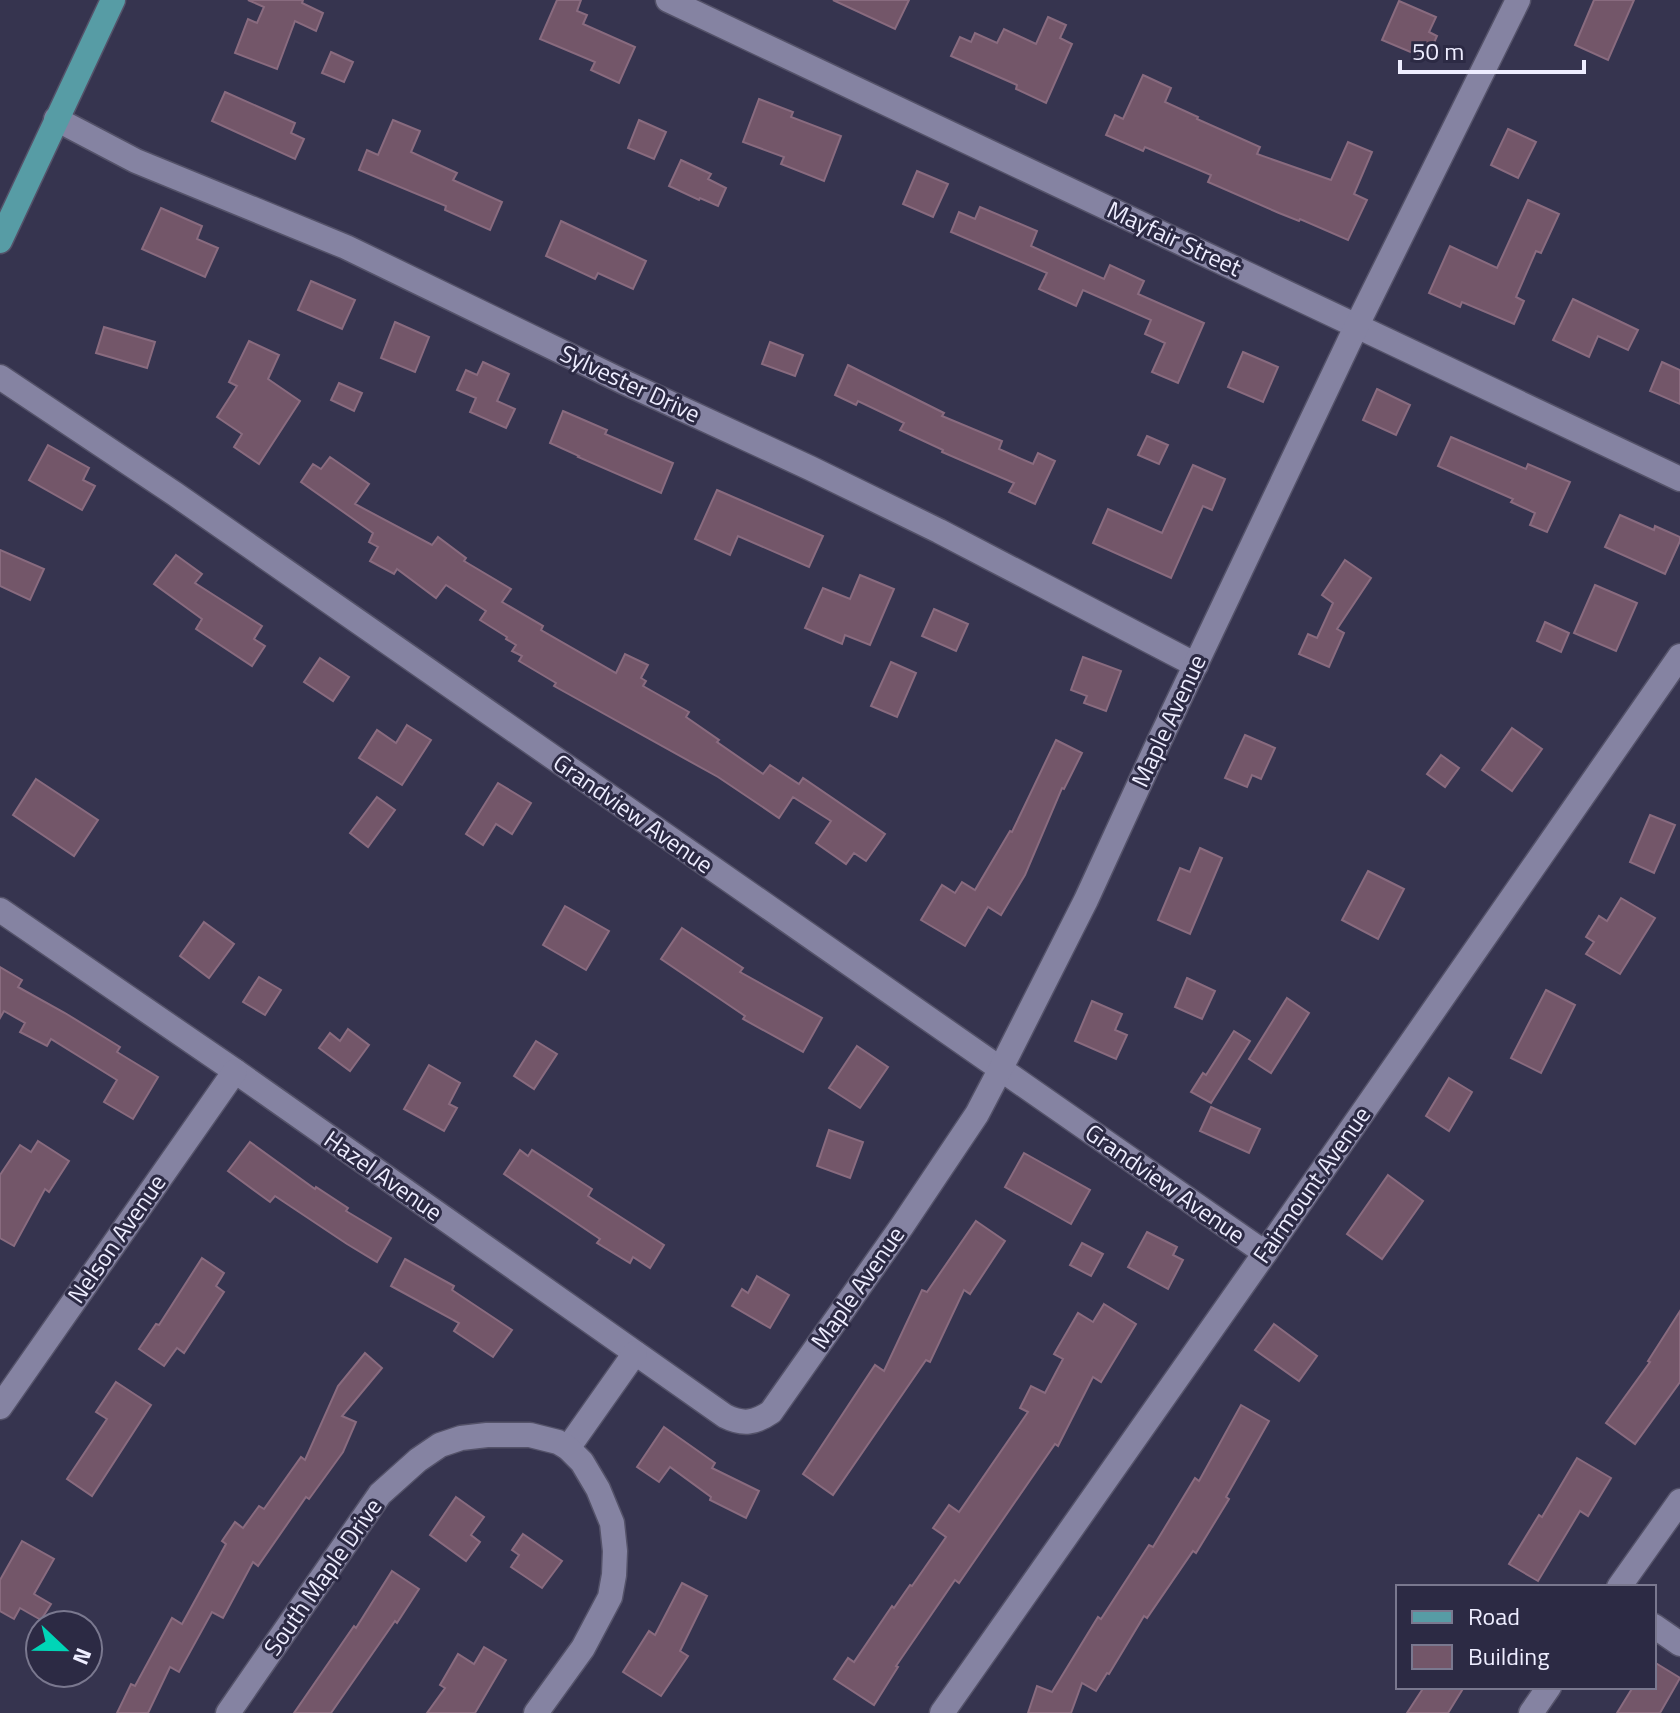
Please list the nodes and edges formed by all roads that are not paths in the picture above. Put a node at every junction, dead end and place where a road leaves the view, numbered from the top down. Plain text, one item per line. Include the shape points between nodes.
1 (113, 0) edge
2 (668, 0) edge
3 (1518, 0) edge
4 (56, 119) junction
5 (0, 241) edge
6 (1357, 325) junction
7 (0, 377) edge
8 (1680, 479) edge
9 (1680, 656) edge
10 (1196, 665) junction
11 (0, 910) edge
12 (1000, 1070) junction
13 (235, 1071) junction
14 (1265, 1253) junction
15 (635, 1353) junction
16 (0, 1407) edge
17 (769, 1413) joint
18 (568, 1448) junction
19 (1680, 1501) edge
20 (1620, 1585) edge
21 (1656, 1627) edge
22 (1680, 1644) edge
23 (1548, 1689) edge
24 (228, 1713) edge
25 (536, 1713) edge
26 (942, 1713) edge
27 (1531, 1713) edge

1 - 4 main road
2 - 6 street, Mayfair Street
3 - 6 street, Maple Avenue
4 - 5 main road
4 - 10 street, Sylvester Drive via 136,161 346,247 810,468
6 - 8 street, Mayfair Street
6 - 10 street, Maple Avenue
7 - 12 street, Grandview Avenue
9 - 14 street, Fairmount Avenue
10 - 12 street, Maple Avenue
11 - 13 street, Hazel Avenue
12 - 14 street, Grandview Avenue
12 - 17 street, Maple Avenue via 902,1226
13 - 15 street, Hazel Avenue
13 - 16 street, Nelson Avenue
14 - 26 street, Fairmount Avenue
15 - 17 street, Hazel Avenue via 734,1421 758,1420
15 - 18 street
18 - 24 street, South Maple Drive via 530,1435 487,1435 440,1445 418,1460 380,1494
18 - 25 street via 598,1489 612,1523 614,1575 599,1621
19 - 20 street
21 - 22 street
23 - 27 street

